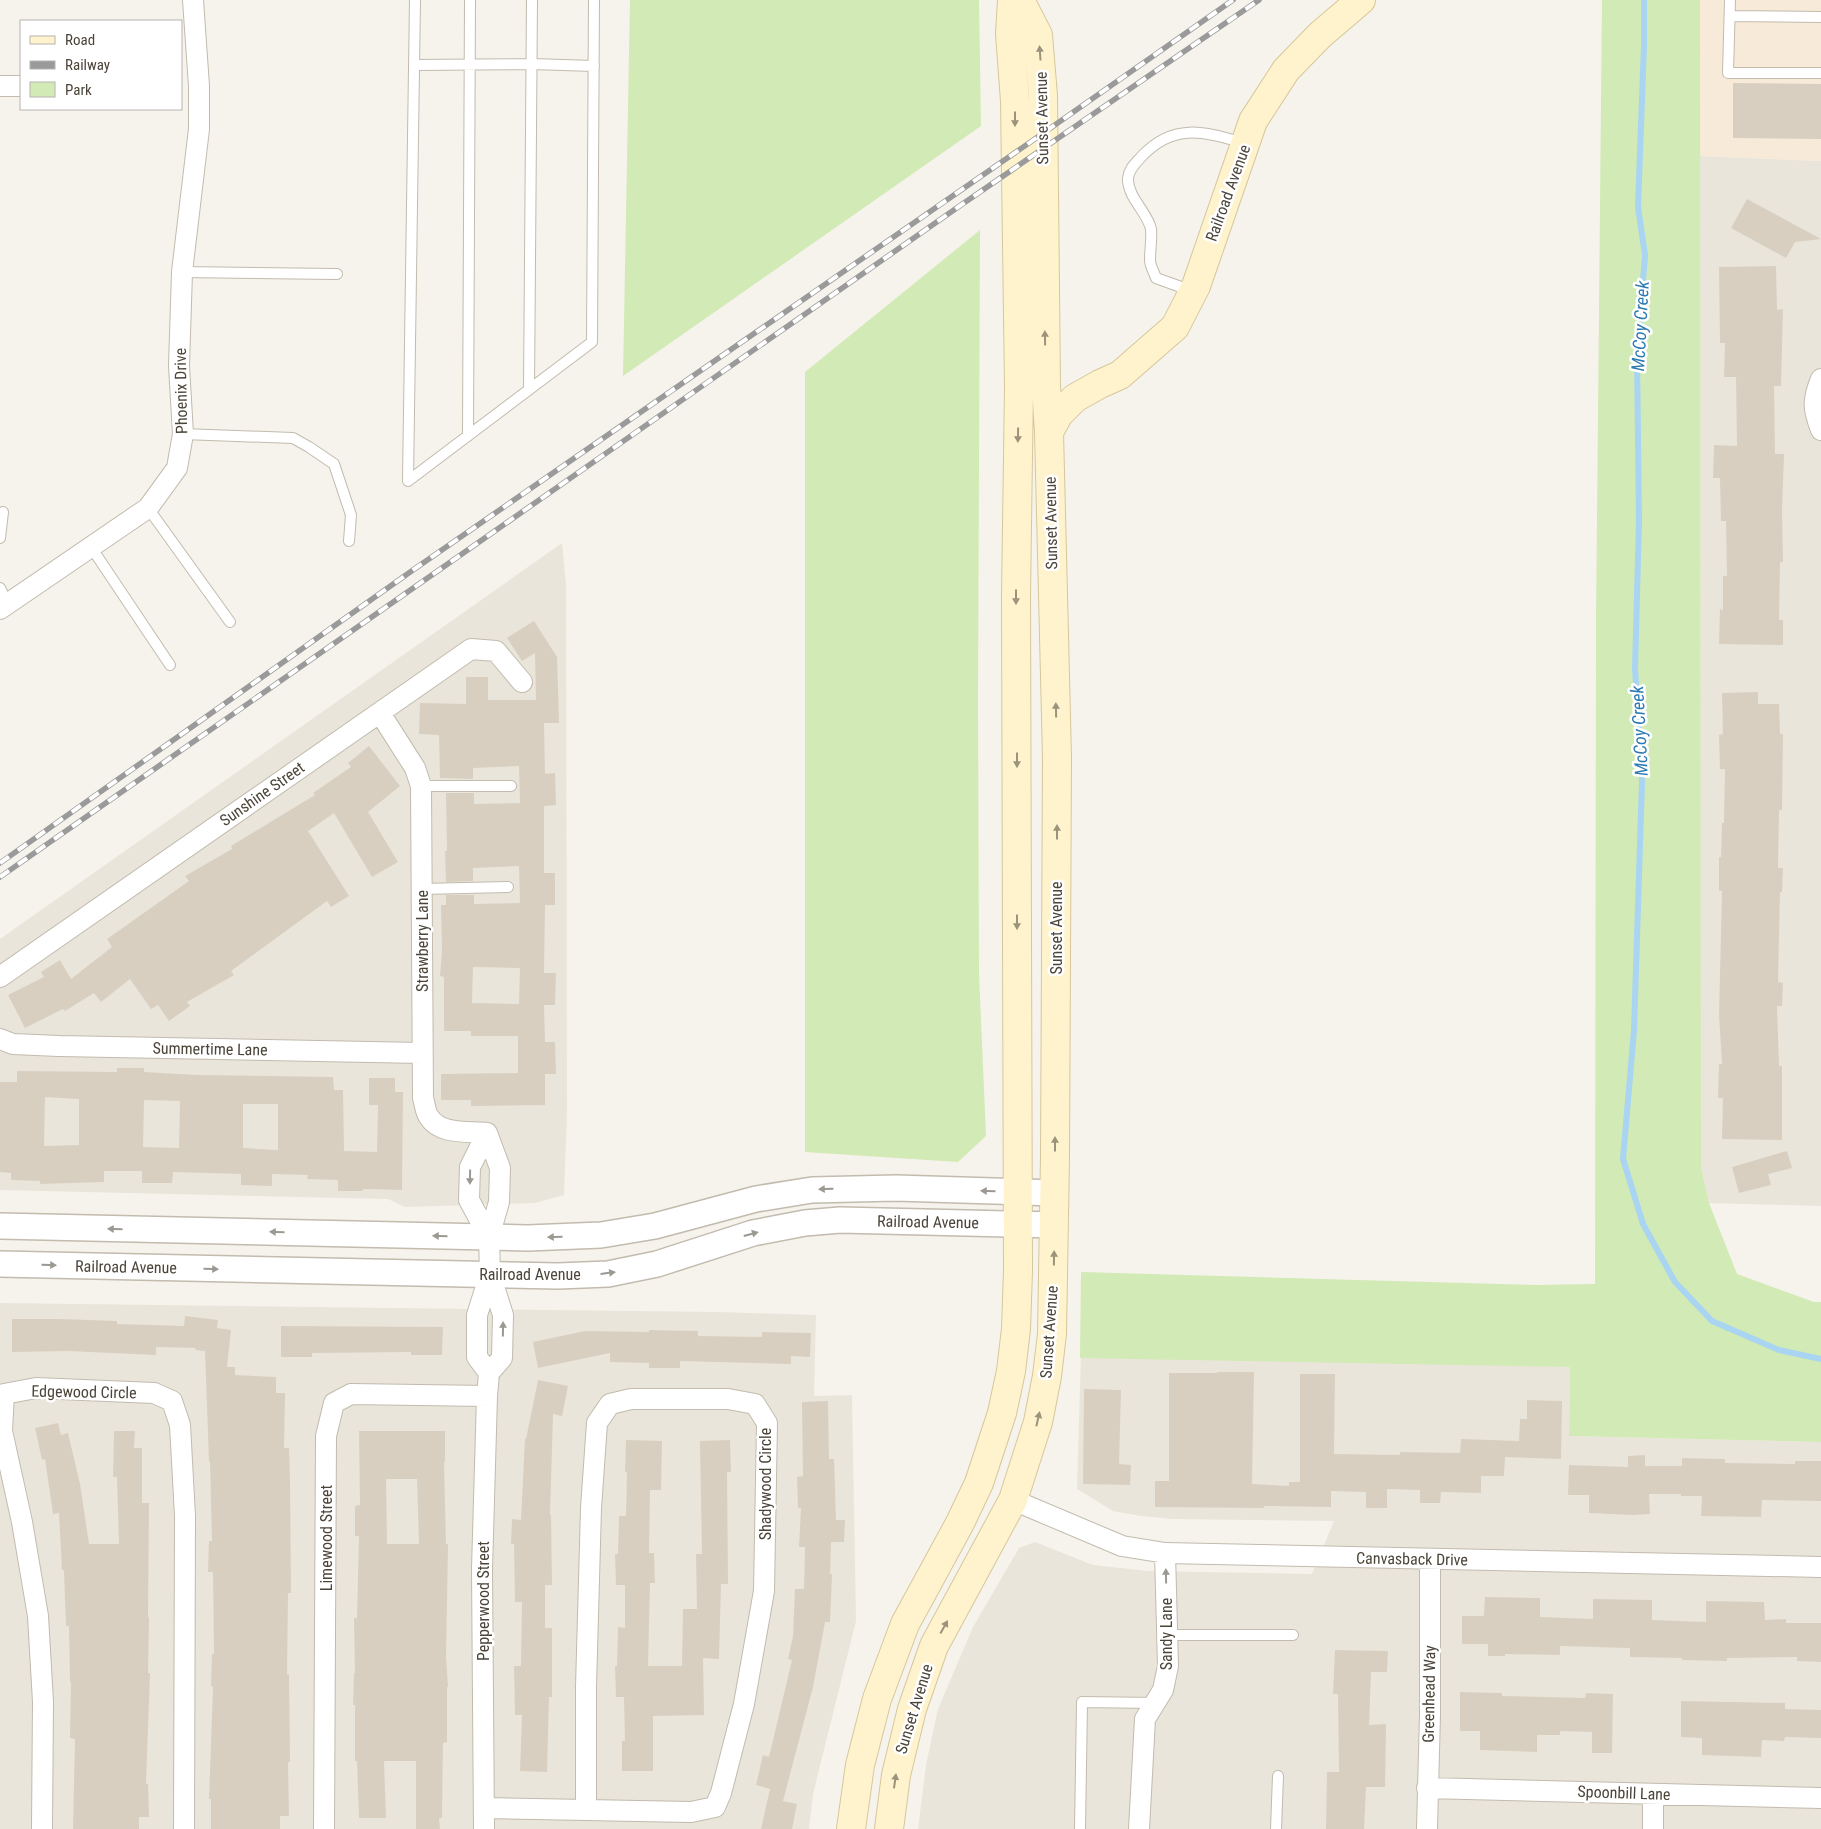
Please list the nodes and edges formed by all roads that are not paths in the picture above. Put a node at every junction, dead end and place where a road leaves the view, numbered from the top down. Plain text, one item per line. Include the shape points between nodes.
1 (193, 0) edge
2 (415, 0) edge
3 (470, 0) edge
4 (532, 0) edge
5 (594, 0) edge
6 (1012, 0) edge
7 (1020, 0) edge
8 (1361, 0) edge
9 (1730, 0) edge
10 (1730, 16) junction
11 (1821, 17) edge
12 (470, 64) junction
13 (532, 64) junction
14 (414, 66) junction
15 (594, 66) junction
16 (1821, 72) edge
17 (0, 86) edge
18 (20, 86) edge
19 (190, 86) edge
20 (1245, 144) junction
21 (182, 272) junction
22 (337, 274) dead end
23 (1193, 291) junction
24 (1821, 379) edge
25 (1100, 384) junction
26 (1019, 386) junction
27 (1046, 386) junction
28 (529, 390) junction
29 (1821, 430) edge
30 (1049, 432) junction
31 (183, 434) junction
32 (468, 436) junction
33 (148, 508) junction
34 (3, 512) dead end
35 (0, 538) edge
36 (349, 541) dead end
37 (91, 547) junction
38 (3, 600) edge
39 (230, 622) dead end
40 (170, 665) dead end
41 (522, 682) dead end
42 (380, 713) junction
43 (421, 786) junction
44 (511, 786) dead end
45 (508, 887) dead end
46 (422, 889) junction
47 (0, 977) edge
48 (0, 1039) edge
49 (422, 1053) junction
50 (487, 1133) junction
51 (1017, 1192) junction
52 (1055, 1193) junction
53 (1018, 1224) junction
54 (1054, 1225) junction
55 (0, 1226) edge
56 (488, 1237) junction
57 (0, 1264) edge
58 (490, 1274) junction
59 (487, 1396) junction
60 (1013, 1500) junction
61 (1165, 1553) junction
62 (1430, 1559) junction
63 (1821, 1567) edge
64 (1168, 1635) junction
65 (1293, 1635) dead end
66 (1155, 1703) junction
67 (1278, 1776) dead end
68 (1428, 1788) junction
69 (1653, 1794) junction
70 (1821, 1798) edge
71 (484, 1808) junction
72 (586, 1810) junction
73 (42, 1829) edge
74 (184, 1829) edge
75 (324, 1829) edge
76 (484, 1829) edge
77 (851, 1829) edge
78 (889, 1829) edge
79 (1080, 1829) edge
80 (1139, 1829) edge
81 (1276, 1829) edge
82 (1427, 1829) edge
83 (1653, 1829) edge

1 - 19 street, Phoenix Drive
2 - 14 lane
3 - 12 lane
4 - 13 lane
5 - 15 lane
6 -> 26 main road, Sunset Avenue via 1010,34 1015,101
27 -> 7 main road, Sunset Avenue via 1043,96 1038,35
8 - 20 main road, Railroad Avenue via 1286,70 1253,121
9 - 10 lane
10 - 11 lane
10 - 16 lane via 1728,73
12 - 13 lane
12 - 14 lane
12 - 32 lane
13 - 15 lane
13 - 28 lane
14 - 32 lane via 408,481
15 - 28 lane via 592,342
17 - 18 street
19 - 21 street, Phoenix Drive via 199,129
20 - 23 main road, Railroad Avenue
20 - 23 lane via 1203,132 1168,136 1151,146 1128,176 1130,189 1151,228 1150,262 1156,278
21 - 22 lane
21 - 31 street, Phoenix Drive via 179,366
23 - 25 main road, Railroad Avenue via 1175,326 1120,375
24 - 29 street via 1814,396 1814,411
25 - 27 main road, Railroad Avenue
25 - 30 main road, Railroad Avenue via 1074,398 1059,414
26 - 27 main road, Railroad Avenue
26 -> 51 main road, Sunset Avenue
27 - 30 main road, Sunset Avenue
28 - 32 lane
52 -> 30 main road, Sunset Avenue via 1057,758
31 - 33 street, Phoenix Drive via 177,468
31 - 36 lane via 293,438 309,447 334,464 351,516
33 - 37 street, Phoenix Drive
33 - 39 lane
34 - 35 lane
37 - 38 street, Phoenix Drive
37 - 40 lane
41 - 42 street, Sunshine Street via 496,652 471,649
42 - 43 street, Strawberry Lane via 415,768
42 - 47 street, Sunshine Street
43 - 44 lane
43 - 46 street, Strawberry Lane
45 - 46 lane
46 - 49 street, Strawberry Lane
48 - 49 street, Summertime Lane via 13,1044 58,1046
49 - 50 street, Strawberry Lane via 423,1098 428,1116 444,1130
50 - 56 street via 500,1168 499,1202
50 -> 56 street via 470,1167 469,1200
51 - 52 street, Railroad Avenue
51 - 53 main road, Sunset Avenue
51 -> 56 street, Railroad Avenue via 888,1188 812,1190 756,1199 655,1226 601,1235
52 - 54 main road, Sunset Avenue
53 - 54 street, Railroad Avenue
58 -> 53 street, Railroad Avenue via 608,1274 657,1264 753,1233 840,1220
53 - 77 main road, Sunset Avenue via 1016,1329 1002,1413 979,1483 904,1624 876,1699 860,1765
60 -> 54 main road, Sunset Avenue via 1038,1422 1047,1376 1052,1334
56 -> 55 street, Railroad Avenue
56 - 58 street, Pepperwood Street
57 -> 58 street, Railroad Avenue
58 - 59 street, Pepperwood Street via 477,1315 477,1357 488,1373
59 - 71 street, Pepperwood Street via 482,1568
59 - 75 street, Limewood Street via 351,1394 334,1403 326,1436
60 - 61 street, Canvasback Drive via 1122,1546
78 -> 60 main road, Sunset Avenue via 896,1775 912,1709 934,1646
61 - 62 street, Canvasback Drive
64 -> 61 street, Sandy Lane
62 - 63 street, Canvasback Drive
62 - 68 street, Greenhead Way
64 - 65 lane
64 - 66 street, Sandy Lane via 1164,1690
66 - 79 lane via 1082,1702
66 - 80 street, Sandy Lane via 1145,1719
67 - 81 lane
68 - 69 street, Spoonbill Lane
68 - 82 street, Greenhead Way
69 - 70 street, Spoonbill Lane
69 - 83 street
71 - 72 street, Shadywood Circle
71 - 76 street, Pepperwood Street
72 - 72 street, Shadywood Circle via 691,1812 715,1807 721,1793 744,1704 764,1591 767,1423 755,1404 728,1399 630,1399 610,1404 597,1423 586,1657
73 - 74 street, Edgewood Circle via 43,1702 38,1616 2,1431 4,1394 36,1388 154,1393 172,1402 180,1425 185,1516

